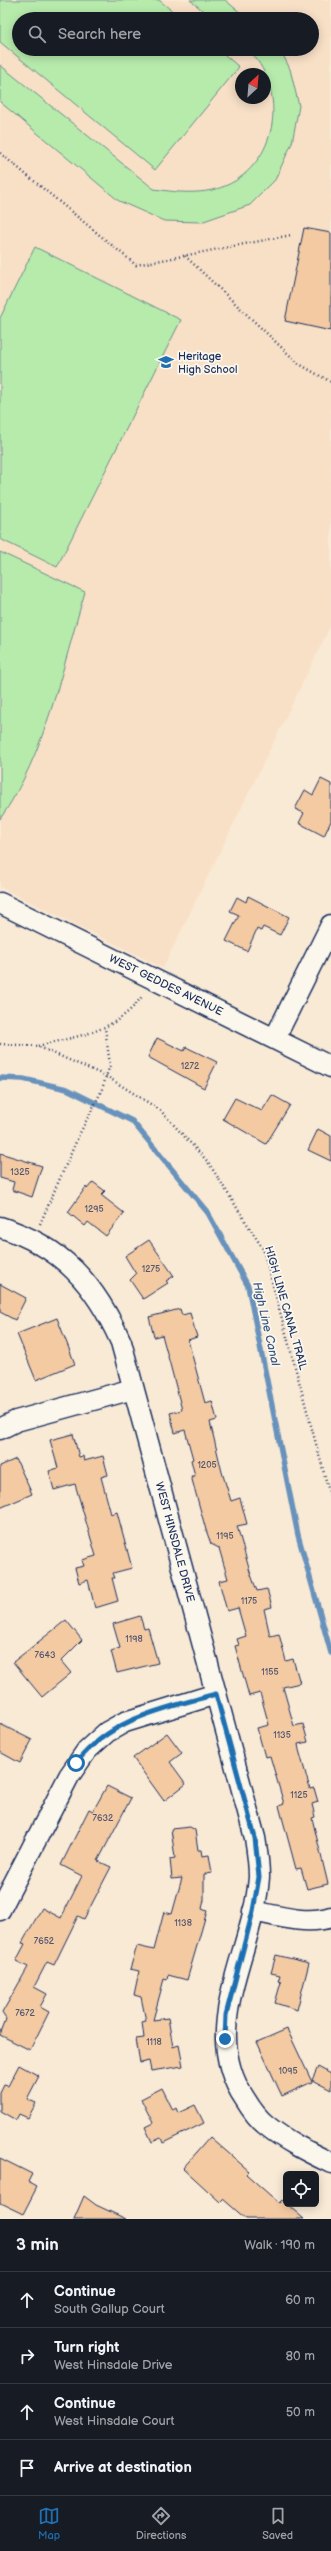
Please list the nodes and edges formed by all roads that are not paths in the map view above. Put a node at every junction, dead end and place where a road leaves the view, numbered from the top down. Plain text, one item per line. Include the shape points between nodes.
1 (0, 903) edge
2 (331, 925) edge
3 (275, 1038) junction
4 (331, 1067) edge
5 (0, 1227) edge
6 (133, 1389) junction
7 (0, 1429) edge
8 (216, 1694) junction
9 (0, 1910) edge
10 (253, 1911) junction
11 (331, 1917) edge
12 (331, 2163) edge

1 - 3 street, WEST GEDDES AVENUE
2 - 3 street
3 - 4 street, WEST GEDDES AVENUE
5 - 6 street, WEST HINSDALE DRIVE via 34,1239 58,1255 92,1288 121,1342
6 - 7 street via 16,1421
6 - 8 street, WEST HINSDALE DRIVE
8 - 9 street via 124,1722 107,1732 87,1750 68,1776
8 - 10 street, WEST HINSDALE DRIVE via 255,1838 259,1877
10 - 11 street via 292,1919
10 - 12 street, WEST HINSDALE DRIVE via 226,2015 225,2039 229,2067 240,2092 265,2124 286,2140

